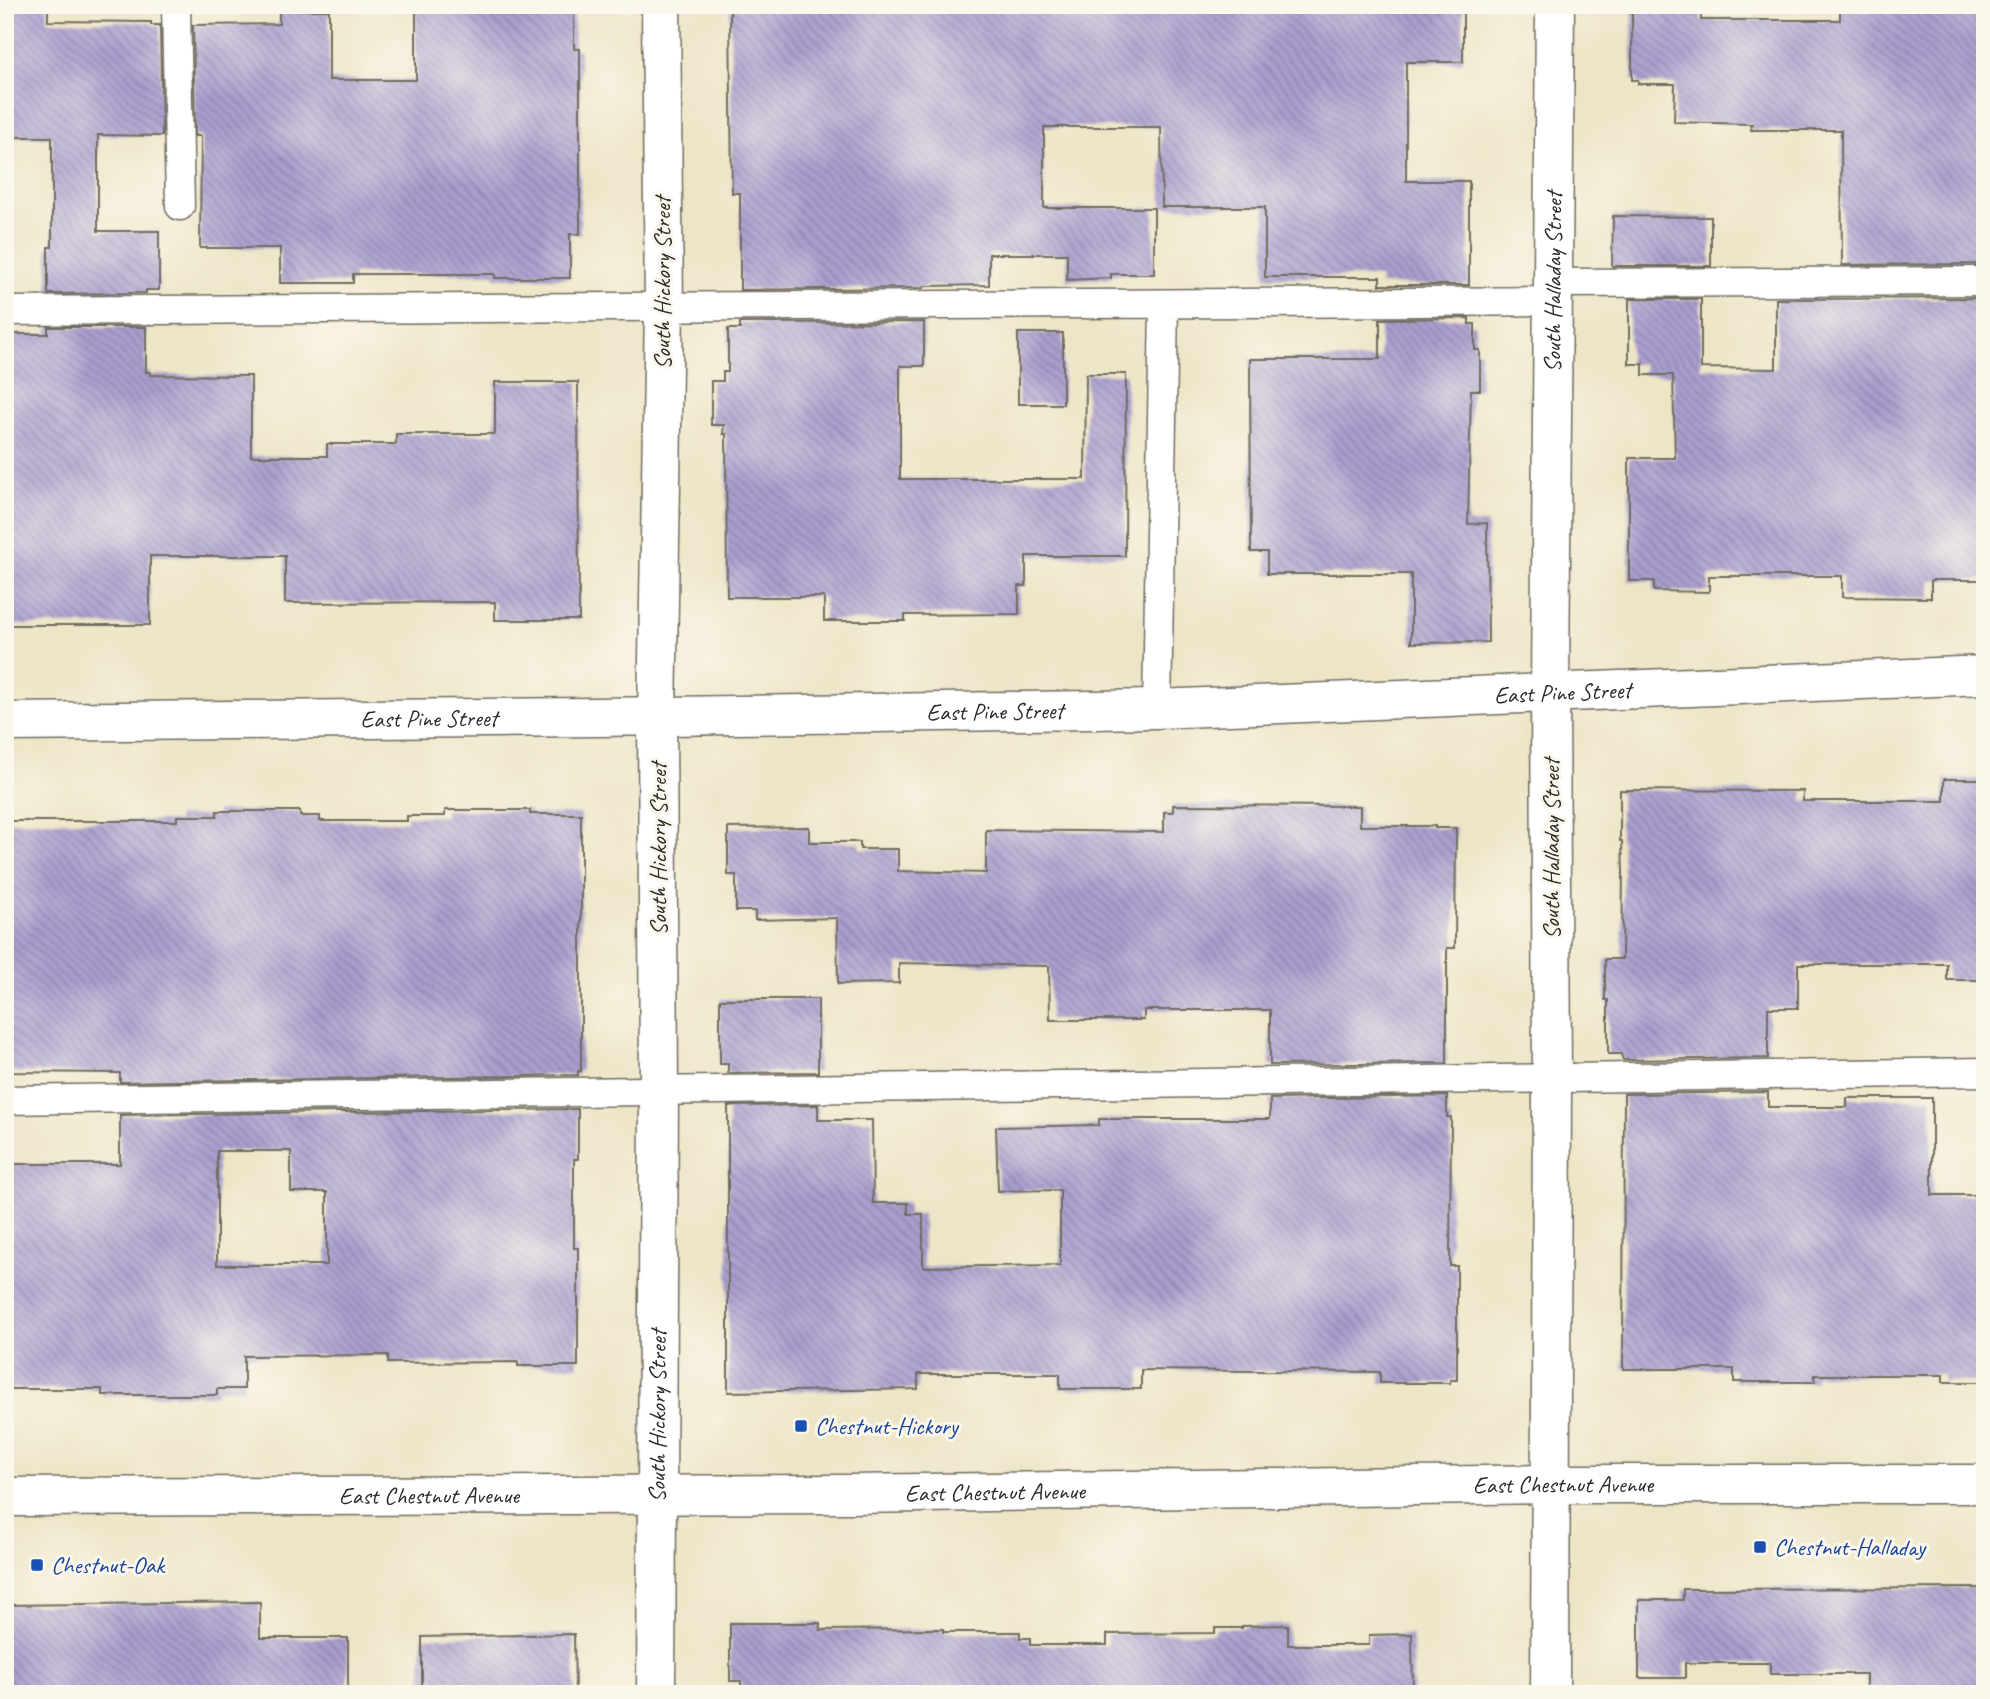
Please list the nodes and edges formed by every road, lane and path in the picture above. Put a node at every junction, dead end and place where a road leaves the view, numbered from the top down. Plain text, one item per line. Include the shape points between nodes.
1 (176, 5) edge
2 (661, 5) edge
3 (1555, 5) edge
4 (180, 206) dead end
5 (1985, 281) edge
6 (1554, 292) junction
7 (1164, 304) junction
8 (664, 308) junction
9 (5, 312) edge
10 (1985, 675) edge
11 (1549, 692) junction
12 (1157, 709) junction
13 (657, 717) junction
14 (5, 722) edge
15 (1985, 1072) edge
16 (1552, 1079) junction
17 (659, 1092) junction
18 (5, 1100) edge
19 (1551, 1484) junction
20 (1985, 1484) edge
21 (656, 1495) junction
22 (5, 1497) edge
23 (656, 1694) edge
24 (1550, 1694) edge

1 - 4 lane
2 - 8 street, South Hickory Street
3 - 6 street, South Halladay Street
5 - 6 lane
6 - 7 lane
6 - 11 street, South Halladay Street
7 - 8 lane
7 - 12 lane
8 - 9 lane
8 - 13 street, South Hickory Street
10 - 11 street, East Pine Street
11 - 12 street, East Pine Street
11 - 16 street, South Halladay Street
12 - 13 street, East Pine Street
13 - 14 street, East Pine Street
13 - 17 street, South Hickory Street
15 - 16 lane
16 - 17 lane
16 - 19 street, South Halladay Street
17 - 18 lane
17 - 21 street, South Hickory Street
19 - 20 street, East Chestnut Avenue
19 - 21 street, East Chestnut Avenue
19 - 24 street, South Halladay Street
21 - 22 street, East Chestnut Avenue
21 - 23 street, South Hickory Street

